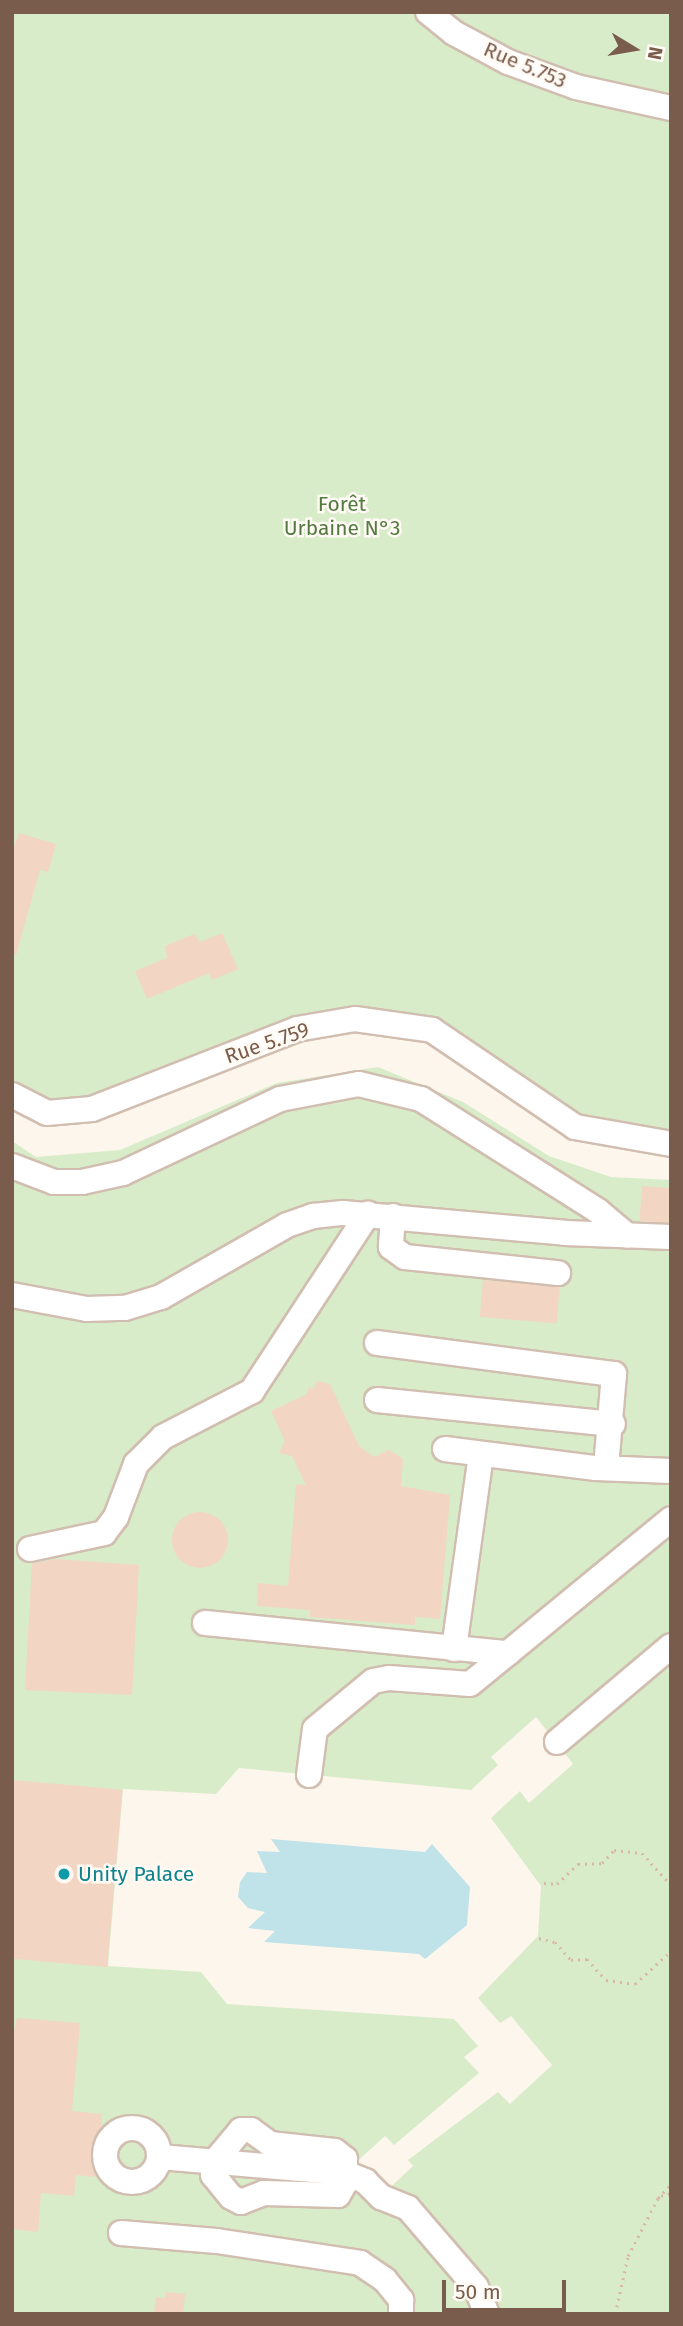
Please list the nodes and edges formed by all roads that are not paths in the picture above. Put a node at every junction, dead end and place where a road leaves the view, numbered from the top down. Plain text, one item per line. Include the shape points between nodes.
1 (428, 12) edge
2 (671, 108) edge
3 (12, 1095) edge
4 (671, 1144) edge
5 (12, 1166) edge
6 (381, 1215) junction
7 (627, 1236) junction
8 (671, 1237) edge
9 (558, 1273) dead end
10 (12, 1294) edge
11 (377, 1343) dead end
12 (377, 1399) dead end
13 (613, 1424) junction
14 (446, 1449) dead end
15 (481, 1455) junction
16 (606, 1468) junction
17 (671, 1471) edge
18 (671, 1519) edge
19 (30, 1549) dead end
20 (205, 1623) dead end
21 (671, 1646) edge
22 (454, 1649) junction
23 (508, 1653) junction
24 (557, 1742) dead end
25 (309, 1775) dead end
26 (160, 2157) dead end
27 (215, 2161) junction
28 (345, 2173) junction
29 (121, 2233) dead end
30 (401, 2314) edge
31 (487, 2314) edge

1 - 2 lane, Rue 5.753 via 454,33 508,62 576,87
3 - 4 lane, Rue 5.759 via 47,1113 92,1109 297,1030 355,1019 432,1030 575,1127
5 - 7 lane via 54,1182 82,1182 123,1173 280,1099 359,1084 421,1100 598,1211
6 - 7 lane
6 - 9 lane via 391,1247 405,1257
6 - 10 lane via 313,1216 287,1225 161,1297 125,1307 87,1309
6 - 19 lane via 252,1391 163,1437 136,1464 116,1517 104,1533
7 - 8 lane
11 - 13 lane via 610,1371 617,1378
12 - 13 lane
13 - 16 lane
14 - 15 lane
15 - 16 lane
15 - 22 lane
16 - 17 lane
18 - 23 lane
20 - 22 lane
21 - 24 lane
22 - 23 lane
23 - 25 lane via 470,1684 373,1681 315,1729
26 - 27 lane
27 - 28 lane
27 - 28 lane via 235,2134 251,2130 270,2144 335,2151 345,2159
27 - 28 lane via 213,2175 241,2202 264,2193 338,2195
28 - 31 lane via 365,2181 381,2197 408,2207 476,2287
29 - 30 lane via 217,2241 360,2263 393,2290 401,2300

